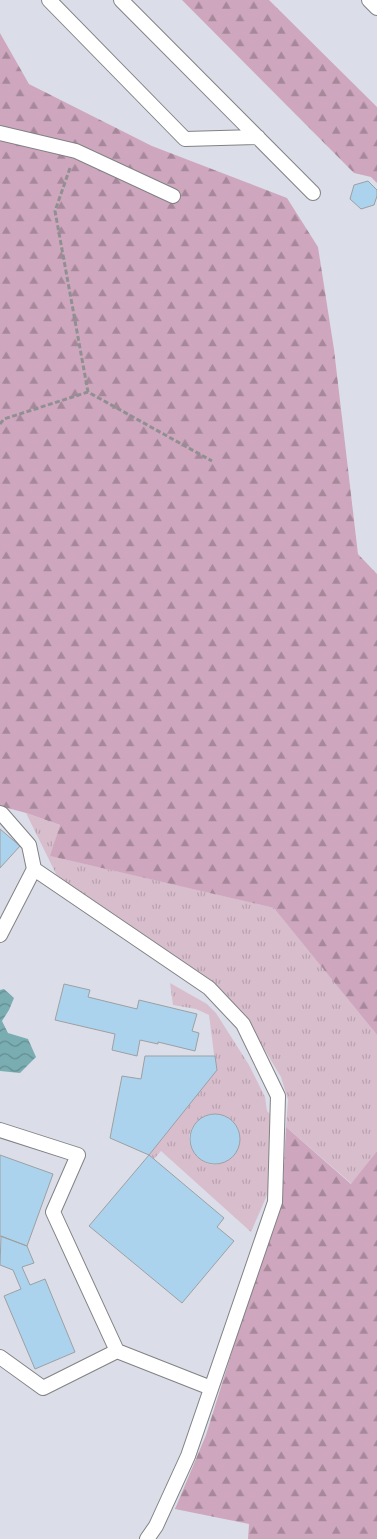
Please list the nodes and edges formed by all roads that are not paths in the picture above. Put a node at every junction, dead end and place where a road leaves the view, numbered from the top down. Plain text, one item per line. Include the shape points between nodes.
1 (49, 0) edge
2 (121, 0) edge
3 (369, 0) edge
4 (377, 8) edge
5 (0, 133) edge
6 (258, 138) junction
7 (314, 193) dead end
8 (173, 196) dead end
9 (0, 813) edge
10 (34, 869) junction
11 (0, 935) edge
12 (0, 1130) edge
13 (117, 1351) junction
14 (0, 1357) edge
15 (211, 1388) junction
16 (148, 1539) edge

1 - 6 lane via 185,139
2 - 6 lane
3 - 4 lane
5 - 8 lane via 76,151
6 - 7 lane
9 - 10 lane via 29,846
10 - 11 lane
10 - 15 lane via 209,988 244,1024 278,1096 275,1202
12 - 13 lane via 78,1155 53,1212
13 - 14 lane via 43,1388
13 - 15 lane
15 - 16 lane via 188,1456

